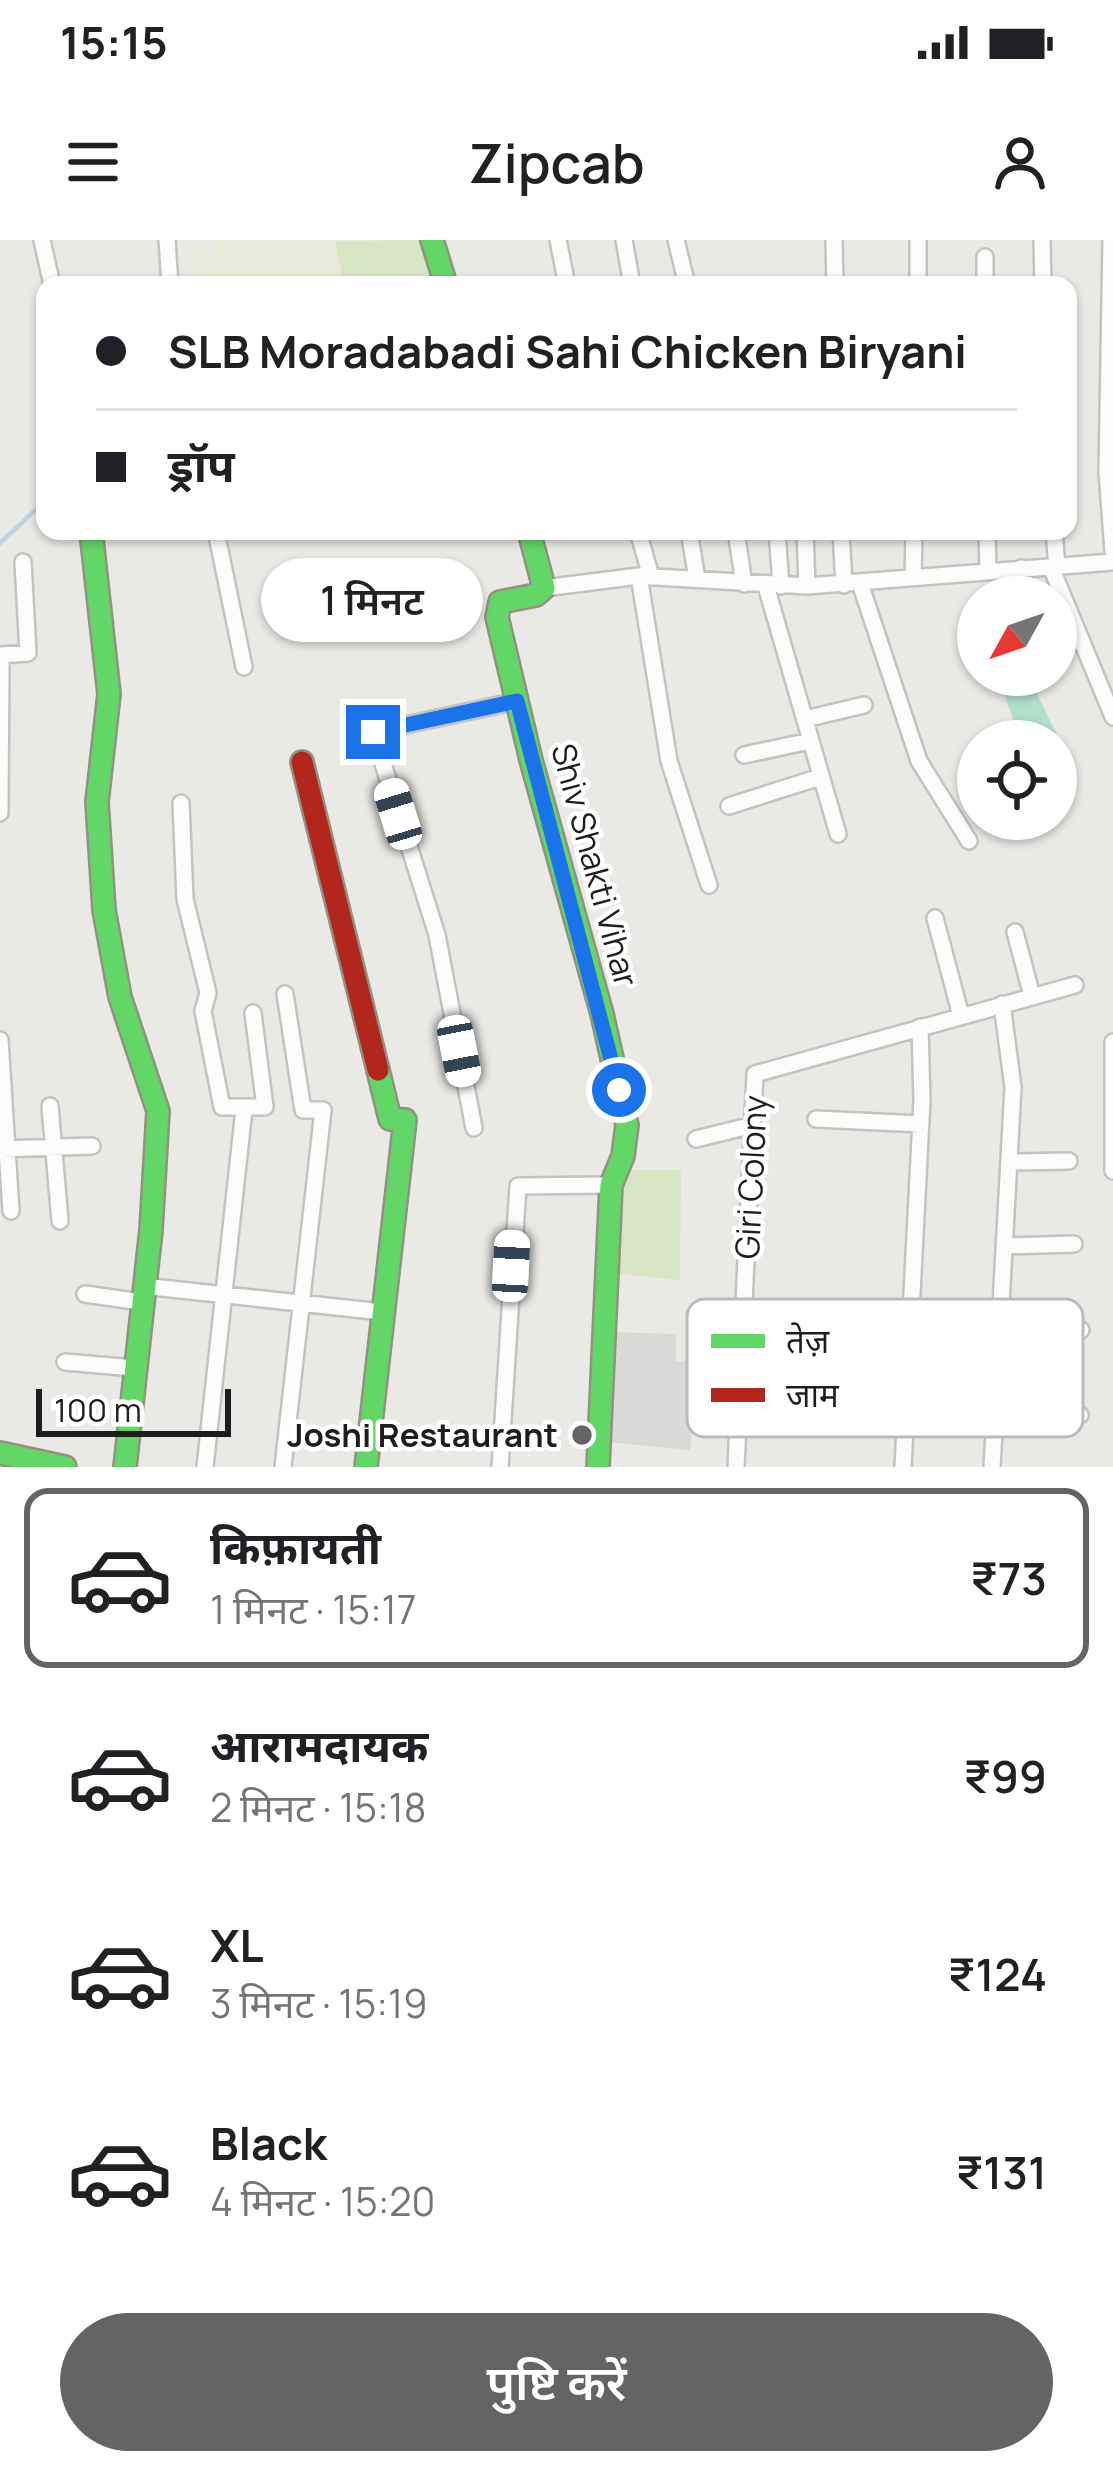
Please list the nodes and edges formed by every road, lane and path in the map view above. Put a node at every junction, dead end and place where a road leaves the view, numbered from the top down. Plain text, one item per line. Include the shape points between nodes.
1 (42, 240) edge
2 (166, 240) edge
3 (432, 240) edge
4 (559, 240) edge
5 (624, 240) edge
6 (676, 240) edge
7 (834, 240) edge
8 (918, 240) edge
9 (1042, 240) edge
10 (1111, 240) edge
11 (985, 257) dead end
12 (50, 276) edge
13 (169, 276) edge
14 (443, 276) edge
15 (565, 276) edge
16 (630, 276) edge
17 (685, 276) edge
18 (835, 276) edge
19 (918, 276) edge
20 (985, 276) edge
21 (1043, 276) edge
22 (92, 540) edge
23 (218, 540) edge
24 (531, 540) edge
25 (639, 540) edge
26 (690, 540) edge
27 (737, 540) edge
28 (776, 540) edge
29 (805, 540) edge
30 (843, 540) edge
31 (914, 540) edge
32 (987, 540) edge
33 (1054, 540) edge
34 (1113, 550) edge
35 (23, 562) dead end
36 (1113, 562) edge
37 (1054, 567) junction
38 (1021, 568) junction
39 (988, 571) junction
40 (645, 576) junction
41 (1023, 576) edge
42 (913, 578) junction
43 (697, 579) junction
44 (744, 584) junction
45 (852, 584) junction
46 (773, 586) junction
47 (807, 586) junction
48 (544, 588) junction
49 (244, 667) dead end
50 (517, 701) junction
51 (864, 705) dead end
52 (1113, 717) edge
53 (805, 719) junction
54 (810, 741) junction
55 (744, 755) dead end
56 (302, 762) dead end
57 (820, 778) junction
58 (181, 803) dead end
59 (729, 806) dead end
60 (0, 813) edge
61 (838, 834) dead end
62 (969, 841) dead end
63 (709, 885) dead end
64 (935, 918) dead end
65 (1015, 932) dead end
66 (1075, 985) dead end
67 (285, 994) dead end
68 (1032, 996) junction
69 (1002, 1004) junction
70 (253, 1013) dead end
71 (961, 1016) junction
72 (920, 1027) junction
73 (0, 1040) edge
74 (1113, 1042) edge
75 (50, 1106) dead end
76 (244, 1109) junction
77 (816, 1119) dead end
78 (921, 1124) junction
79 (753, 1125) junction
80 (474, 1128) dead end
81 (696, 1139) dead end
82 (92, 1146) dead end
83 (4, 1148) edge
84 (53, 1148) junction
85 (1070, 1161) dead end
86 (1010, 1162) junction
87 (1113, 1171) edge
88 (611, 1185) junction
89 (11, 1210) dead end
90 (60, 1221) dead end
91 (1073, 1244) dead end
92 (1004, 1246) junction
93 (86, 1294) dead end
94 (142, 1294) junction
95 (223, 1296) junction
96 (745, 1299) edge
97 (912, 1299) edge
98 (1001, 1299) edge
99 (302, 1305) junction
100 (382, 1312) junction
101 (65, 1362) dead end
102 (134, 1368) junction
103 (738, 1437) edge
104 (905, 1437) edge
105 (994, 1437) edge
106 (0, 1454) edge
107 (60, 1467) edge
108 (124, 1467) edge
109 (206, 1467) edge
110 (283, 1467) edge
111 (366, 1467) edge
112 (500, 1467) edge
113 (598, 1467) edge
114 (736, 1467) edge
115 (903, 1467) edge
116 (992, 1467) edge

1 - 12 street
2 - 13 street
3 - 14 street
4 - 15 street
5 - 16 street
6 - 17 street
7 - 18 street
8 - 19 street
9 - 21 street
10 - 34 street
11 - 20 street
22 - 94 street via 109,694 97,802 104,910 120,997 158,1111
23 - 49 street
24 - 48 street
25 - 40 street
26 - 43 street
27 - 44 street
28 - 46 street
29 - 47 street
30 - 45 street
31 - 42 street
32 - 39 street
33 - 37 street
35 - 60 street via 28,653 1,655
36 - 37 street
37 - 38 street
37 - 52 street
38 - 39 street
38 - 41 street
39 - 42 street
40 - 43 street
40 - 48 street
40 - 63 street via 669,761
42 - 45 street
43 - 44 street
44 - 46 street
45 - 47 street
45 - 62 street via 919,761
46 - 47 street
46 - 53 street
48 - 50 street, Shiv Shakti Vihar via 496,609
50 - 80 street via 373,732 437,935
50 - 88 street, Shiv Shakti Vihar via 627,1125
51 - 53 street
53 - 54 street
54 - 55 street
54 - 57 street
56 - 100 street via 390,1119 405,1120
57 - 59 street
57 - 61 street
58 - 76 street via 185,899 208,993 203,1012 222,1107
64 - 71 street
65 - 68 street
66 - 68 street, Giri Colony
67 - 99 street via 303,1110 323,1110
68 - 69 street, Giri Colony
69 - 71 street, Giri Colony
69 - 86 street via 1013,1087
70 - 76 street via 266,1108
71 - 72 street, Giri Colony
72 - 78 street
72 - 79 street, Giri Colony via 755,1074
73 - 83 street
74 - 87 street
75 - 84 street
76 - 95 street
77 - 78 street
78 - 97 street
79 - 81 street
79 - 96 street, Giri Colony
82 - 84 street
83 - 84 street
83 - 89 street
84 - 90 street
85 - 86 street
86 - 92 street
88 - 112 street via 518,1186
88 - 113 street, Shiv Shakti Vihar
91 - 92 street
92 - 98 street
93 - 94 street
94 - 95 street
94 - 102 street
95 - 99 street
95 - 109 street
99 - 100 street
99 - 110 street
100 - 111 street
101 - 102 street
102 - 108 street
103 - 114 street, Giri Colony
104 - 115 street
105 - 116 street
106 - 107 street

